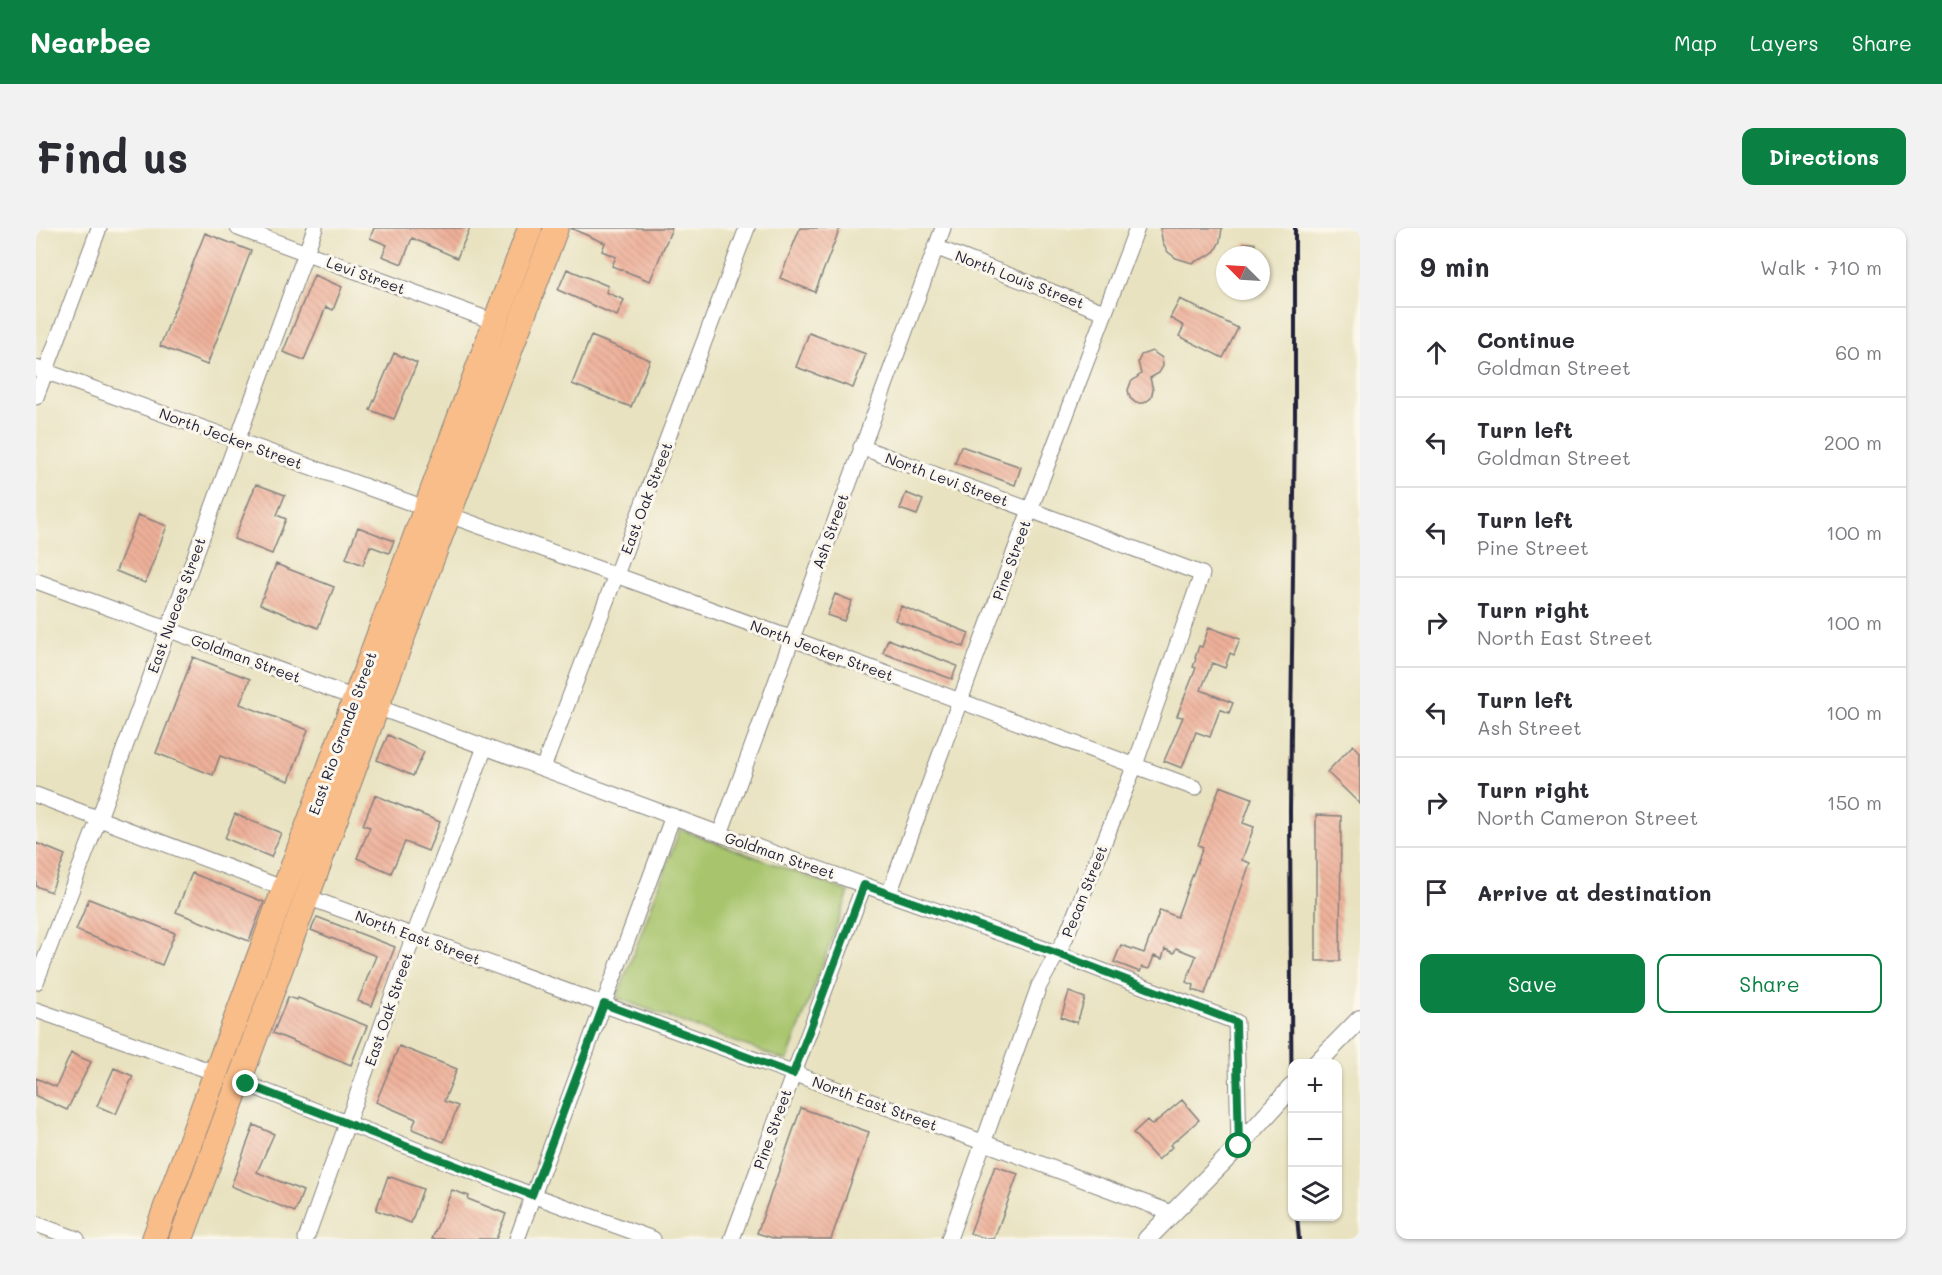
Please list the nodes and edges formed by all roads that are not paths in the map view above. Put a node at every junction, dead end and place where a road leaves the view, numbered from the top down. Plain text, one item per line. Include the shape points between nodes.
1 (99, 228) edge
2 (237, 228) edge
3 (315, 228) edge
4 (530, 228) edge
5 (556, 228) edge
6 (747, 228) edge
7 (943, 228) edge
8 (1137, 228) edge
9 (936, 247) junction
10 (306, 252) junction
11 (1104, 312) junction
12 (495, 322) junction
13 (41, 369) edge
14 (36, 397) edge
15 (236, 440) junction
16 (861, 447) junction
17 (425, 508) junction
18 (1030, 510) junction
19 (448, 515) junction
20 (1202, 574) joint
21 (617, 575) junction
22 (36, 581) edge
23 (167, 628) junction
24 (790, 638) junction
25 (960, 700) junction
26 (366, 702) junction
27 (486, 747) junction
28 (1135, 765) junction
29 (543, 768) junction
30 (1195, 788) dead end
31 (36, 795) edge
32 (673, 816) junction
33 (99, 818) junction
34 (720, 834) junction
35 (864, 885) junction
36 (296, 893) junction
37 (889, 894) junction
38 (414, 935) junction
39 (1056, 953) junction
40 (36, 982) edge
41 (604, 1004) junction
42 (36, 1010) edge
43 (1360, 1019) edge
44 (1321, 1059) edge
45 (216, 1073) junction
46 (793, 1074) junction
47 (239, 1081) junction
48 (1288, 1092) edge
49 (349, 1125) junction
50 (985, 1143) junction
51 (1239, 1146) junction
52 (532, 1195) junction
53 (1172, 1213) junction
54 (36, 1224) edge
55 (1151, 1238) edge
56 (78, 1239) edge
57 (154, 1239) edge
58 (181, 1239) edge
59 (306, 1239) edge
60 (517, 1239) edge
61 (653, 1239) edge
62 (732, 1239) edge
63 (949, 1239) edge

1 - 13 street
2 - 10 street, Levi Street
3 - 10 street, East Nueces Street
4 - 12 main road, East Rio Grande Street
5 - 19 main road, East Rio Grande Street
6 - 21 street, East Oak Street
7 - 9 street, Ash Street
8 - 11 street, Pine Street
9 - 11 street, North Louis Street
9 - 16 street, Ash Street
10 - 12 street, Levi Street
10 - 15 street, East Nueces Street
11 - 18 street, Pine Street
12 - 17 main road, East Rio Grande Street
13 - 14 street
13 - 15 street, North Jecker Street
15 - 17 street, North Jecker Street
15 - 23 street, East Nueces Street
16 - 18 street, North Levi Street
16 - 24 street, Ash Street
17 - 26 main road, East Rio Grande Street via 374,646
18 - 20 street, North Levi Street
18 - 25 street, Pine Street
19 - 21 street, North Jecker Street
19 - 26 main road, East Rio Grande Street
20 - 28 street, Pecan Street
21 - 24 street, North Jecker Street
21 - 29 street, East Oak Street
22 - 23 street, Goldman Street
23 - 26 street, Goldman Street
23 - 33 street, East Nueces Street
24 - 25 street, North Jecker Street
24 - 34 street, Ash Street
25 - 28 street, North Jecker Street
25 - 37 street, Pine Street
26 - 27 street, Goldman Street
26 - 36 main road, East Rio Grande Street
26 - 36 main road, East Rio Grande Street via 352,746 357,761
27 - 29 street, Goldman Street
27 - 38 street, East Oak Street
28 - 30 street, North Jecker Street
28 - 39 street, Pecan Street
29 - 32 street, Goldman Street
31 - 33 street, North East Street
32 - 34 street, Goldman Street
32 - 41 street
33 - 36 street, North East Street
33 - 40 street, East Nueces Street
34 - 35 street, Goldman Street
35 - 37 street, Goldman Street
35 - 46 street, Pine Street
36 - 38 street, North East Street
36 - 45 main road, East Rio Grande Street
36 - 47 main road, East Rio Grande Street
37 - 39 street, Goldman Street
38 - 41 street, North East Street
38 - 49 street, East Oak Street
39 - 50 street, Pecan Street via 1040,986
39 - 51 street, Goldman Street via 1236,1022
41 - 46 street, North East Street
41 - 52 street
42 - 45 street
43 - 44 street
45 - 57 main road, East Rio Grande Street
46 - 50 street, North East Street
46 - 62 street, Pine Street
47 - 49 street
47 - 58 main road, East Rio Grande Street
48 - 51 street
49 - 52 street
49 - 59 street, East Oak Street
50 - 53 street, North East Street
50 - 63 street, Pecan Street
51 - 53 street
52 - 60 street
52 - 61 street
53 - 55 street
54 - 56 street

